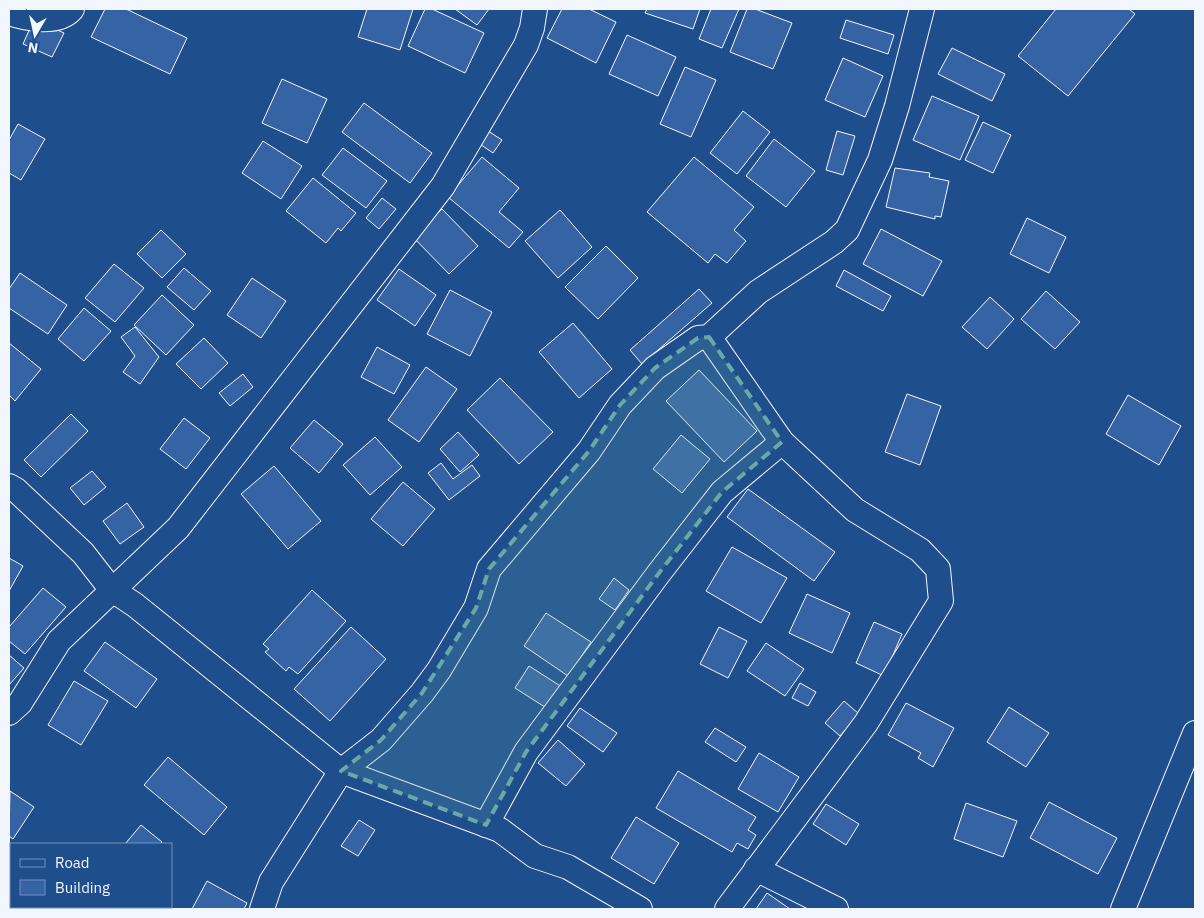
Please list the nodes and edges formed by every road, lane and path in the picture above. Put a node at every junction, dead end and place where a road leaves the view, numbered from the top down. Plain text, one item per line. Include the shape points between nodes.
1 (72, 9) edge
2 (535, 9) edge
3 (922, 9) edge
4 (9, 13) edge
5 (709, 337) junction
6 (782, 442) junction
7 (9, 486) edge
8 (111, 589) junction
9 (9, 713) edge
10 (1195, 732) edge
11 (341, 771) junction
12 (486, 825) junction
13 (756, 869) junction
14 (262, 909) edge
15 (640, 909) edge
16 (727, 909) edge
17 (836, 909) edge
18 (1123, 909) edge

1 - 4 street via 47,19
2 - 8 street via 526,45 443,186 178,528
3 - 5 street via 880,160 847,230 758,292
5 - 6 street
5 - 11 street via 698,338 655,368 620,405 579,463 489,569 476,608 428,686 380,740
6 - 12 street via 722,492 659,573 526,752
6 - 13 street via 855,510 920,550 938,569 942,601 866,723
7 - 8 street via 83,553
8 - 9 street via 59,641 20,703
8 - 11 street
10 - 18 street
11 - 12 street
11 - 14 street via 271,882
12 - 15 street via 500,830 535,856 568,867
13 - 16 street
13 - 17 street

